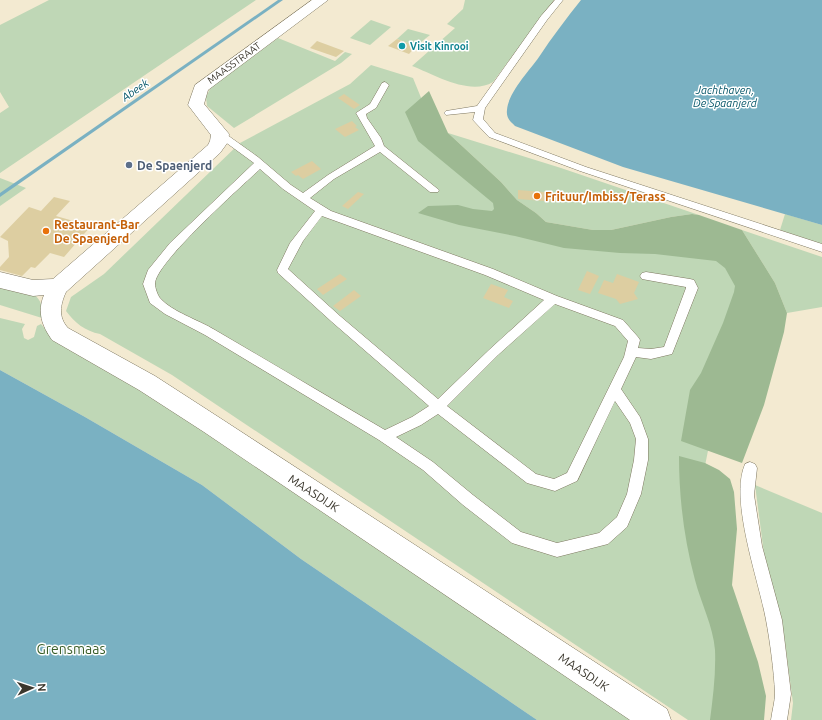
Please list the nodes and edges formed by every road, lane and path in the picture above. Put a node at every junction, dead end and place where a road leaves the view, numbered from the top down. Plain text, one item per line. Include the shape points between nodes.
1 (321, 0) edge
2 (559, 0) edge
3 (385, 85) dead end
4 (480, 108) junction
5 (449, 114) dead end
6 (220, 134) junction
7 (380, 146) junction
8 (260, 163) junction
9 (434, 190) dead end
10 (304, 198) junction
11 (321, 210) junction
12 (822, 248) edge
13 (646, 276) dead end
14 (0, 280) edge
15 (58, 288) junction
16 (553, 299) junction
17 (631, 352) junction
18 (614, 389) junction
19 (439, 407) junction
20 (384, 436) junction
21 (750, 468) dead end
22 (656, 720) edge
23 (779, 720) edge

1 - 6 street, MAASSTRAAT via 201,88 196,105
2 - 4 lane via 508,66
3 - 7 lane via 373,106 361,113 379,140
4 - 5 lane
4 - 12 lane via 478,120 492,135 591,172
6 - 8 lane
6 - 15 street via 214,150
7 - 9 lane
7 - 10 lane via 331,177
8 - 10 lane
8 - 20 lane via 161,261 152,273 149,284 154,300
10 - 11 lane
11 - 16 lane via 489,272
11 - 19 lane via 288,255 282,270
13 - 17 lane via 690,283 692,288 668,351 651,354
14 - 15 street via 33,288
15 - 22 street, MAASDIJK via 50,308 52,324 60,334 166,396
16 - 17 lane via 619,323 634,340
16 - 19 lane
17 - 18 lane
18 - 19 lane via 572,477 555,485 532,479
18 - 20 lane via 636,421 642,439 641,460 634,494 622,522 603,538 557,550 517,538 428,466
19 - 20 lane via 403,430
21 - 23 lane via 747,495 755,546 774,620 783,694

